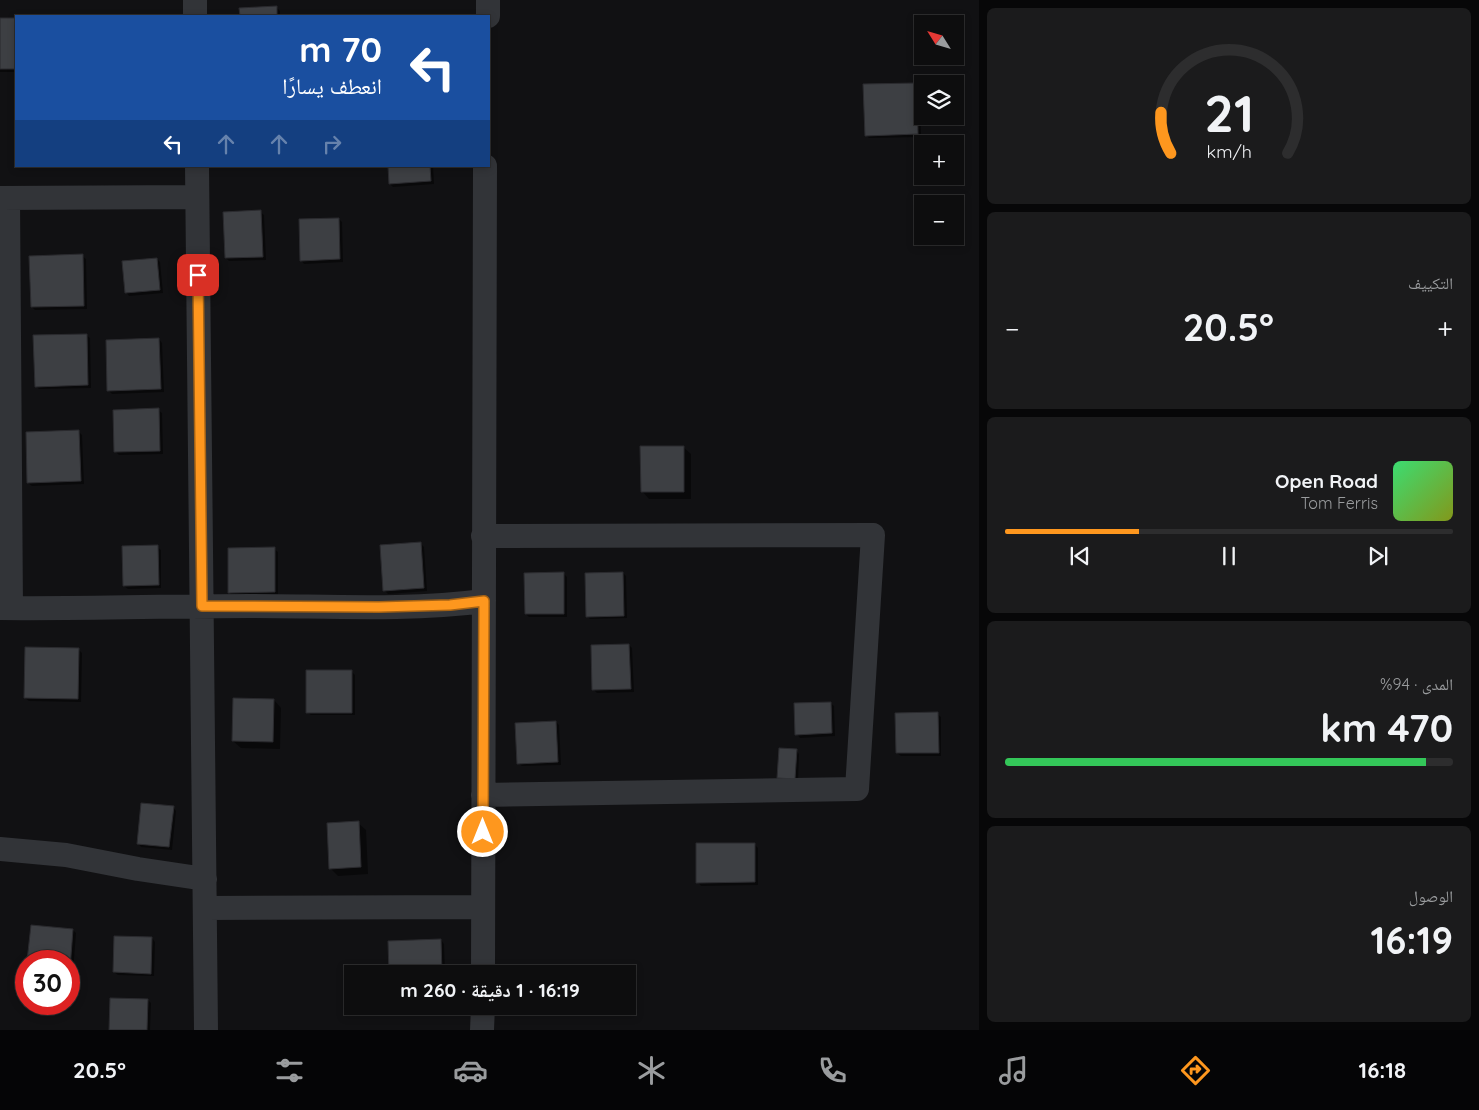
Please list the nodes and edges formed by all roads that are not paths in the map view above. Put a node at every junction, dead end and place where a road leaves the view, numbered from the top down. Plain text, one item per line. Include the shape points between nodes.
1 (195, 0) edge
2 (488, 0) edge
3 (195, 15) edge
4 (488, 15) edge
5 (197, 167) edge
6 (485, 167) edge
7 (197, 197) junction
8 (4, 198) edge
9 (483, 536) junction
10 (484, 601) junction
11 (202, 606) junction
12 (6, 608) edge
13 (483, 795) junction
14 (0, 850) edge
15 (205, 879) junction
16 (205, 908) junction
17 (483, 908) junction
18 (483, 965) edge
19 (482, 1015) edge
20 (206, 1030) edge
21 (482, 1030) edge

1 - 3 street
2 - 4 street
5 - 7 street
6 - 9 street
7 - 8 street
7 - 11 street
8 - 12 street
9 - 10 street
9 - 13 street via 874,535 857,789
10 - 11 street via 379,607
10 - 13 street
11 - 12 street
11 - 15 street
13 - 17 street
14 - 15 street via 66,856
15 - 16 street
16 - 17 street
16 - 20 street
17 - 18 street
19 - 21 street

